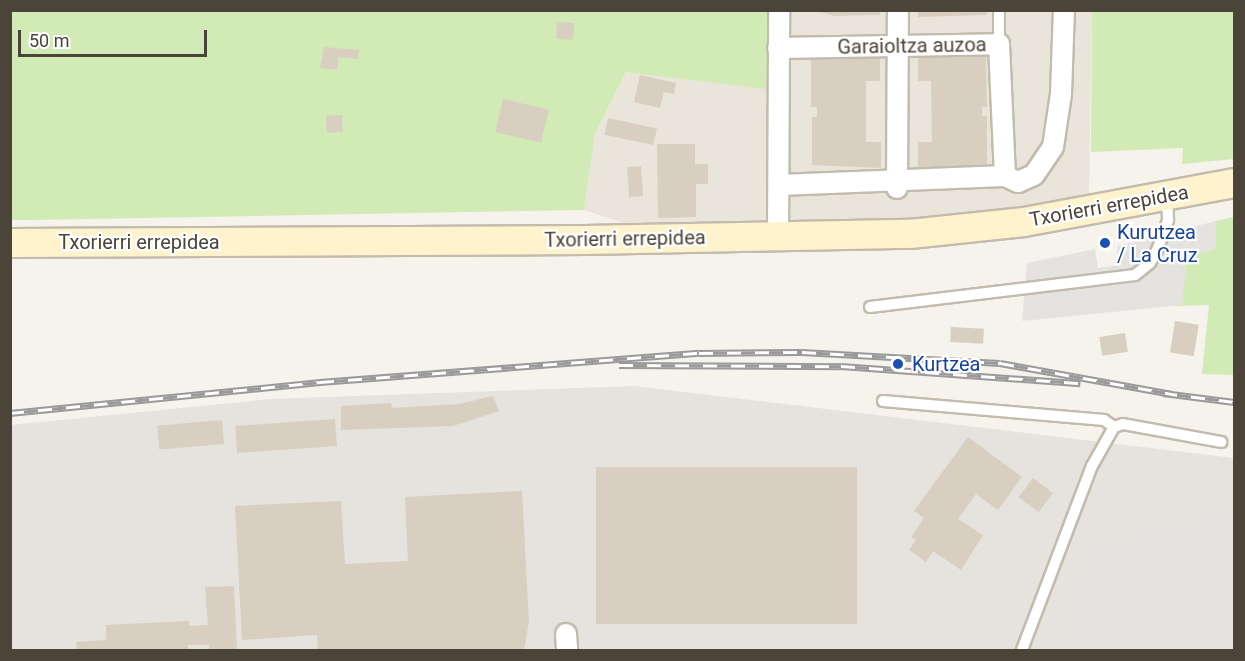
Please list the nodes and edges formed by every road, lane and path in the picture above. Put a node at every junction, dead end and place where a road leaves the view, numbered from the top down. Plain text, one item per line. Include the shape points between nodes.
1 (779, 10) edge
2 (898, 10) edge
3 (999, 10) edge
4 (1064, 10) edge
5 (999, 44) junction
6 (897, 46) junction
7 (778, 48) junction
8 (1005, 176) junction
9 (1234, 183) edge
10 (779, 184) junction
11 (896, 184) junction
12 (1167, 196) junction
13 (778, 237) junction
14 (10, 243) edge
15 (870, 307) dead end
16 (883, 401) dead end
17 (1114, 427) junction
18 (1221, 442) dead end
19 (1022, 651) edge

1 - 7 street
2 - 6 street
3 - 5 lane
4 - 8 street via 1061,94 1053,147 1034,175 1018,182
5 - 6 street, Garaioltza auzoa
5 - 8 street, Garaioltza auzoa
6 - 7 street, Garaioltza auzoa
6 - 11 street
7 - 10 street
8 - 11 street
9 - 12 street, Txorierri errepidea
10 - 11 street
10 - 13 street
12 - 13 street, Txorierri errepidea via 1024,222 910,234
12 - 15 lane via 1168,220 1158,248 1150,263 1135,275
13 - 14 street, Txorierri errepidea
16 - 17 lane via 1104,420
17 - 18 lane via 1122,424
17 - 19 lane via 1092,466

